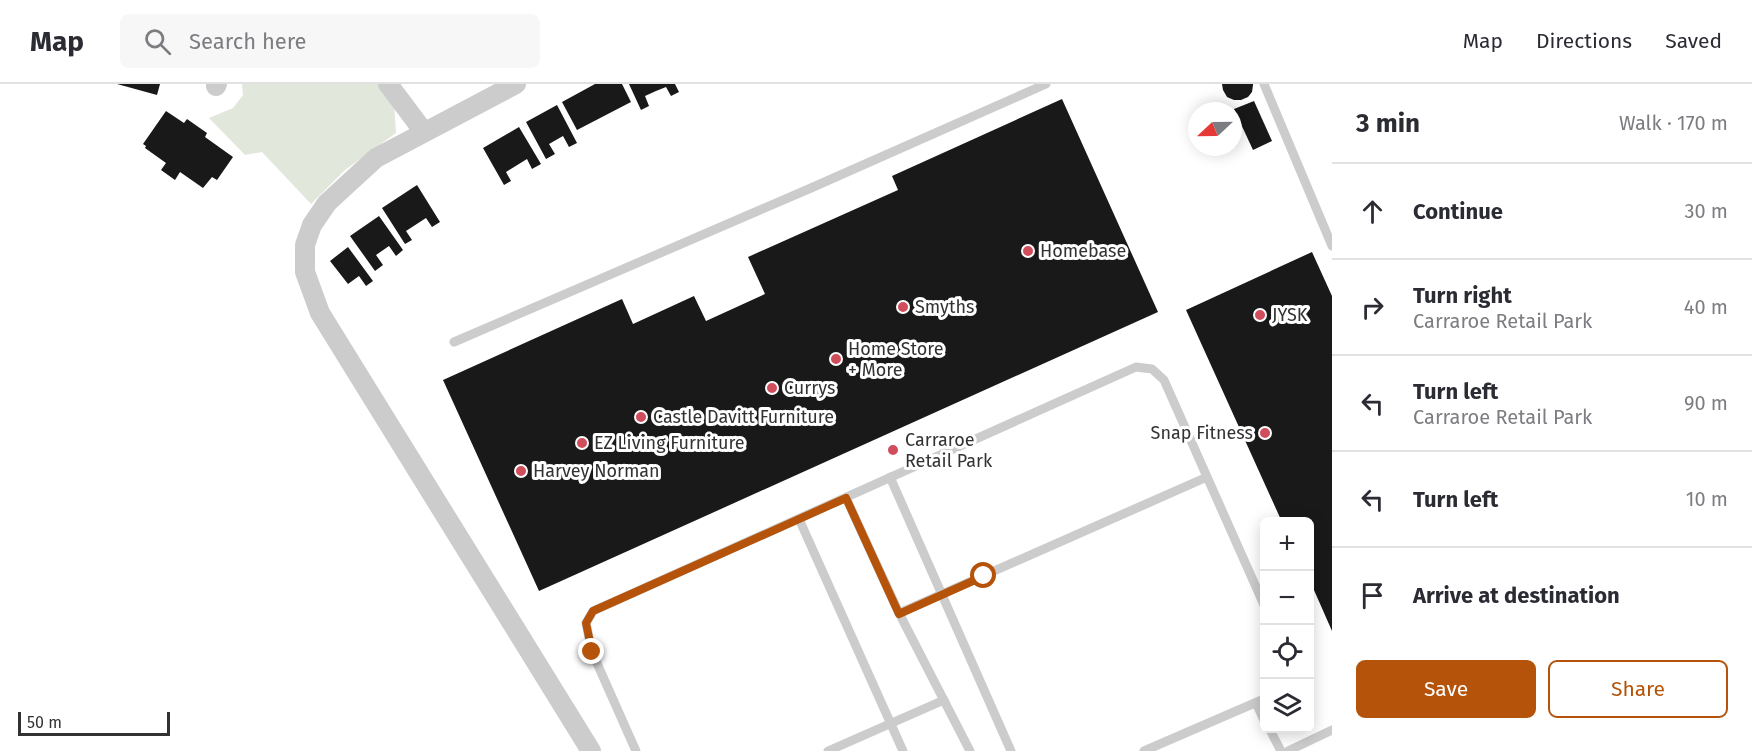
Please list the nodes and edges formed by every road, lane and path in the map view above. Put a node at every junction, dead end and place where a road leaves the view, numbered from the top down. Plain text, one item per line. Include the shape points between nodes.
1 (388, 84) edge
2 (516, 84) edge
3 (1046, 84) edge
4 (1264, 84) edge
5 (424, 132) junction
6 (1332, 246) edge
7 (454, 342) dead end
8 (890, 477) junction
9 (1207, 477) junction
10 (846, 498) junction
11 (799, 519) junction
12 (942, 595) junction
13 (1260, 596) edge
14 (899, 614) junction
15 (944, 700) junction
16 (1260, 701) edge
17 (890, 723) junction
18 (1332, 730) edge
19 (1271, 733) edge
20 (591, 751) edge
21 (636, 751) edge
22 (828, 751) edge
23 (903, 751) edge
24 (970, 751) edge
25 (1011, 751) edge
26 (1144, 751) edge
27 (1281, 751) edge
28 (1288, 751) edge

1 - 5 street
2 - 5 street
3 - 7 lane
4 - 6 lane
5 - 20 street via 375,158 327,203 312,225 305,245 305,272 321,313
8 - 9 lane via 1136,367 1152,369 1164,380
8 - 10 lane
8 - 12 lane
9 - 12 lane
9 - 13 lane
10 - 11 lane
10 - 14 lane
11 - 17 lane
11 - 21 lane via 593,611 586,623 592,652
12 - 14 lane
12 - 25 lane
14 - 15 lane
15 - 17 lane
15 - 24 lane
16 - 26 lane
17 - 22 lane
17 - 23 lane
18 - 28 lane
19 - 27 lane

